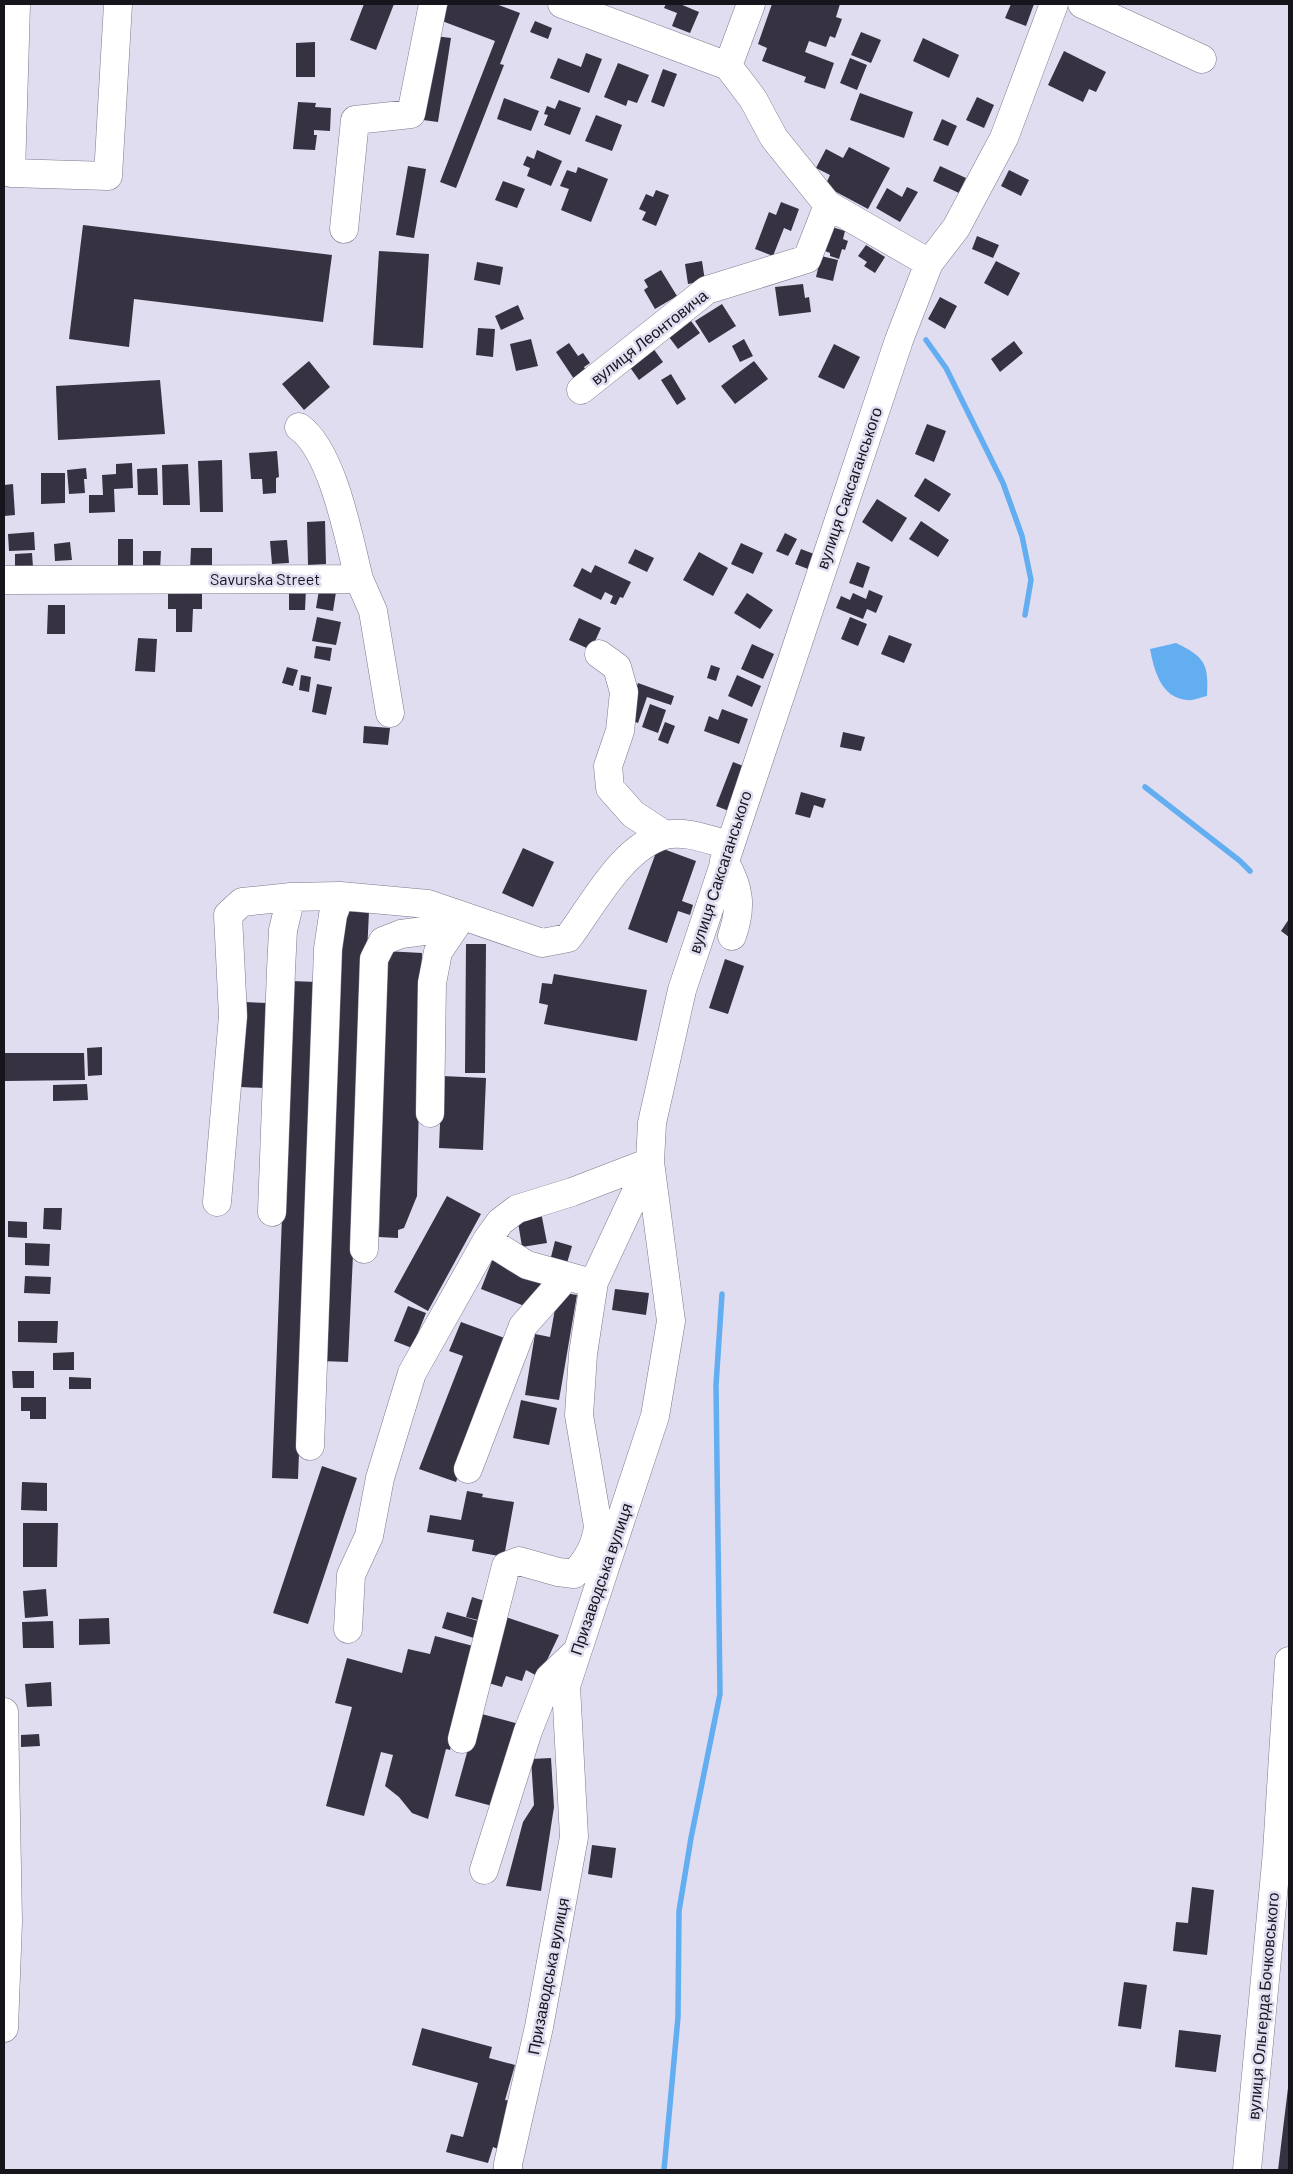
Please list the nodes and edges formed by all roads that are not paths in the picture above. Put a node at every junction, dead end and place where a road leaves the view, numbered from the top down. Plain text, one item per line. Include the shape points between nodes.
1 (16, 4) edge
2 (118, 4) edge
3 (433, 4) edge
4 (562, 4) edge
5 (751, 4) edge
6 (1054, 4) edge
7 (1082, 4) edge
8 (1202, 59) dead end
9 (728, 66) junction
10 (828, 205) junction
11 (344, 229) dead end
12 (929, 263) junction
13 (580, 390) dead end
14 (299, 427) dead end
15 (359, 579) junction
16 (4, 580) edge
17 (599, 654) dead end
18 (390, 713) dead end
19 (665, 835) junction
20 (726, 853) junction
21 (340, 896) junction
22 (292, 897) junction
23 (459, 921) junction
24 (732, 936) dead end
25 (682, 990) joint
26 (430, 1114) dead end
27 (650, 1162) junction
28 (217, 1202) dead end
29 (272, 1212) dead end
30 (487, 1240) junction
31 (364, 1250) dead end
32 (566, 1277) junction
33 (594, 1282) junction
34 (310, 1446) dead end
35 (468, 1469) dead end
36 (595, 1566) junction
37 (348, 1629) dead end
38 (575, 1654) junction
39 (1289, 1661) edge
40 (4, 1712) edge
41 (462, 1739) dead end
42 (484, 1870) dead end
43 (4, 2028) edge
44 (508, 2170) edge
45 (1247, 2170) edge

1 - 2 street via 11,173 108,176
3 - 11 street via 411,114 355,120
4 - 9 street
5 - 9 street
6 - 12 street, вулиця Саксаганського via 1004,138 956,228
7 - 8 street
9 - 10 street via 753,99 774,138
10 - 12 street
10 - 13 street, вулиця Леонтовича via 808,259 707,290
12 - 20 street, вулиця Саксаганського via 899,340
14 - 15 street via 316,443 338,497
15 - 16 street, Savurska Street
15 - 18 street via 373,611
17 - 19 street via 617,667 624,692 620,731 608,766 610,788 633,814
19 - 20 street via 693,835
19 - 23 street via 641,847 627,859 568,938 542,943
20 - 24 street via 735,880 739,917
20 - 25 street, вулиця Саксаганського
21 - 22 street
21 - 23 street via 428,904
21 - 34 street via 333,915 328,949
22 - 28 street via 242,902 228,915 233,1016
22 - 29 street via 284,930 281,970
23 - 26 street via 438,952 432,983
23 - 31 street via 382,941 374,959
25 - 27 street, Призаводська вулиця via 652,1123
27 - 30 street via 518,1209 500,1222
27 - 33 street
27 - 36 street, Призаводська вулиця via 671,1321 654,1416
30 - 32 street via 527,1265
30 - 37 street via 412,1373 380,1478 369,1536 351,1576
32 - 33 street
32 - 35 street via 523,1326
33 - 36 street via 583,1354 579,1415 598,1526
36 - 38 street, Призаводська вулиця via 588,1624
36 - 41 street via 574,1574 519,1562 506,1566
38 - 42 street via 549,1678 528,1731
38 - 44 street, Призаводська вулиця via 566,1686 574,1837 539,2027
39 - 45 street, вулиця Ольгерда Бочковського via 1277,1852
40 - 43 street via 8,1922

